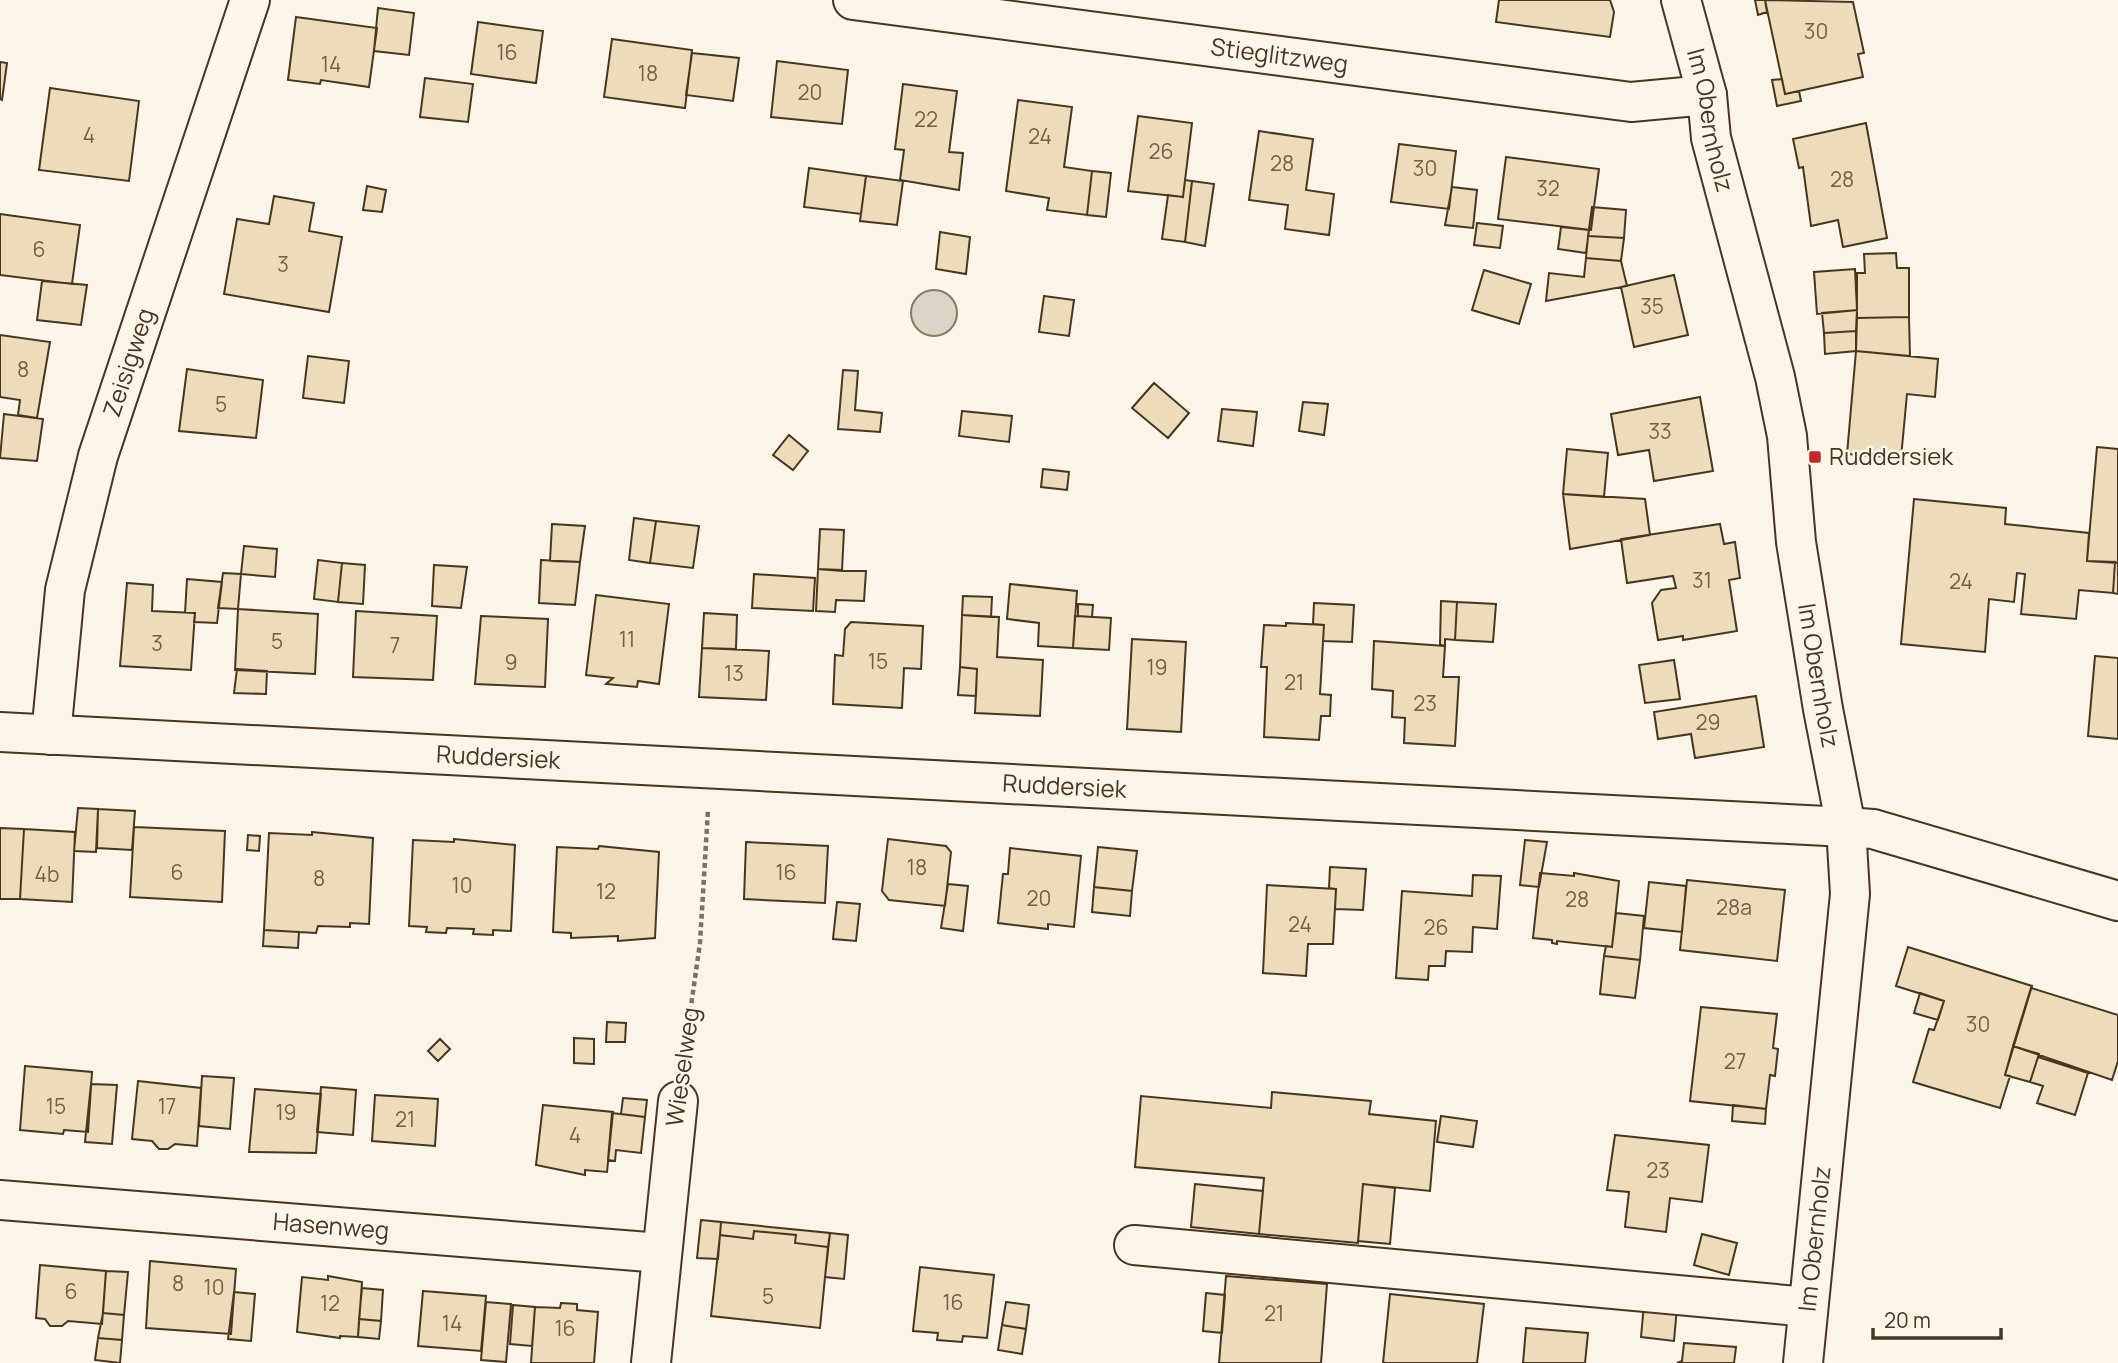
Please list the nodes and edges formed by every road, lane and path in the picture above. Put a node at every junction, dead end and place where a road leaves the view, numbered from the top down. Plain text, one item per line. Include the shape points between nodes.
1 (250, 0) edge
2 (853, 0) edge
3 (1681, 0) edge
4 (1707, 95) junction
5 (0, 732) edge
6 (51, 735) junction
7 (710, 771) junction
8 (1846, 827) junction
9 (2118, 901) edge
10 (678, 1101) joint
11 (0, 1200) edge
12 (1134, 1245) dead end
13 (662, 1254) junction
14 (1808, 1307) junction
15 (651, 1363) edge
16 (1803, 1363) edge

1 - 6 street, Zeisigweg via 77,531 65,590
2 - 4 street, Stieglitzweg via 1631,102
3 - 4 street, Im Obernholz
4 - 8 street, Im Obernholz via 1711,138 1787,436 1796,542
5 - 6 street, Ruddersiek
6 - 7 street, Ruddersiek
7 - 8 street, Ruddersiek
7 - 10 path, Wieselweg via 700,943
8 - 9 street, Ruddersiek via 1873,829
8 - 14 street, Im Obernholz via 1850,894
10 - 13 street, Wieselweg
11 - 13 street, Hasenweg
12 - 14 street
13 - 15 street, Wieselweg
14 - 16 street, Im Obernholz

